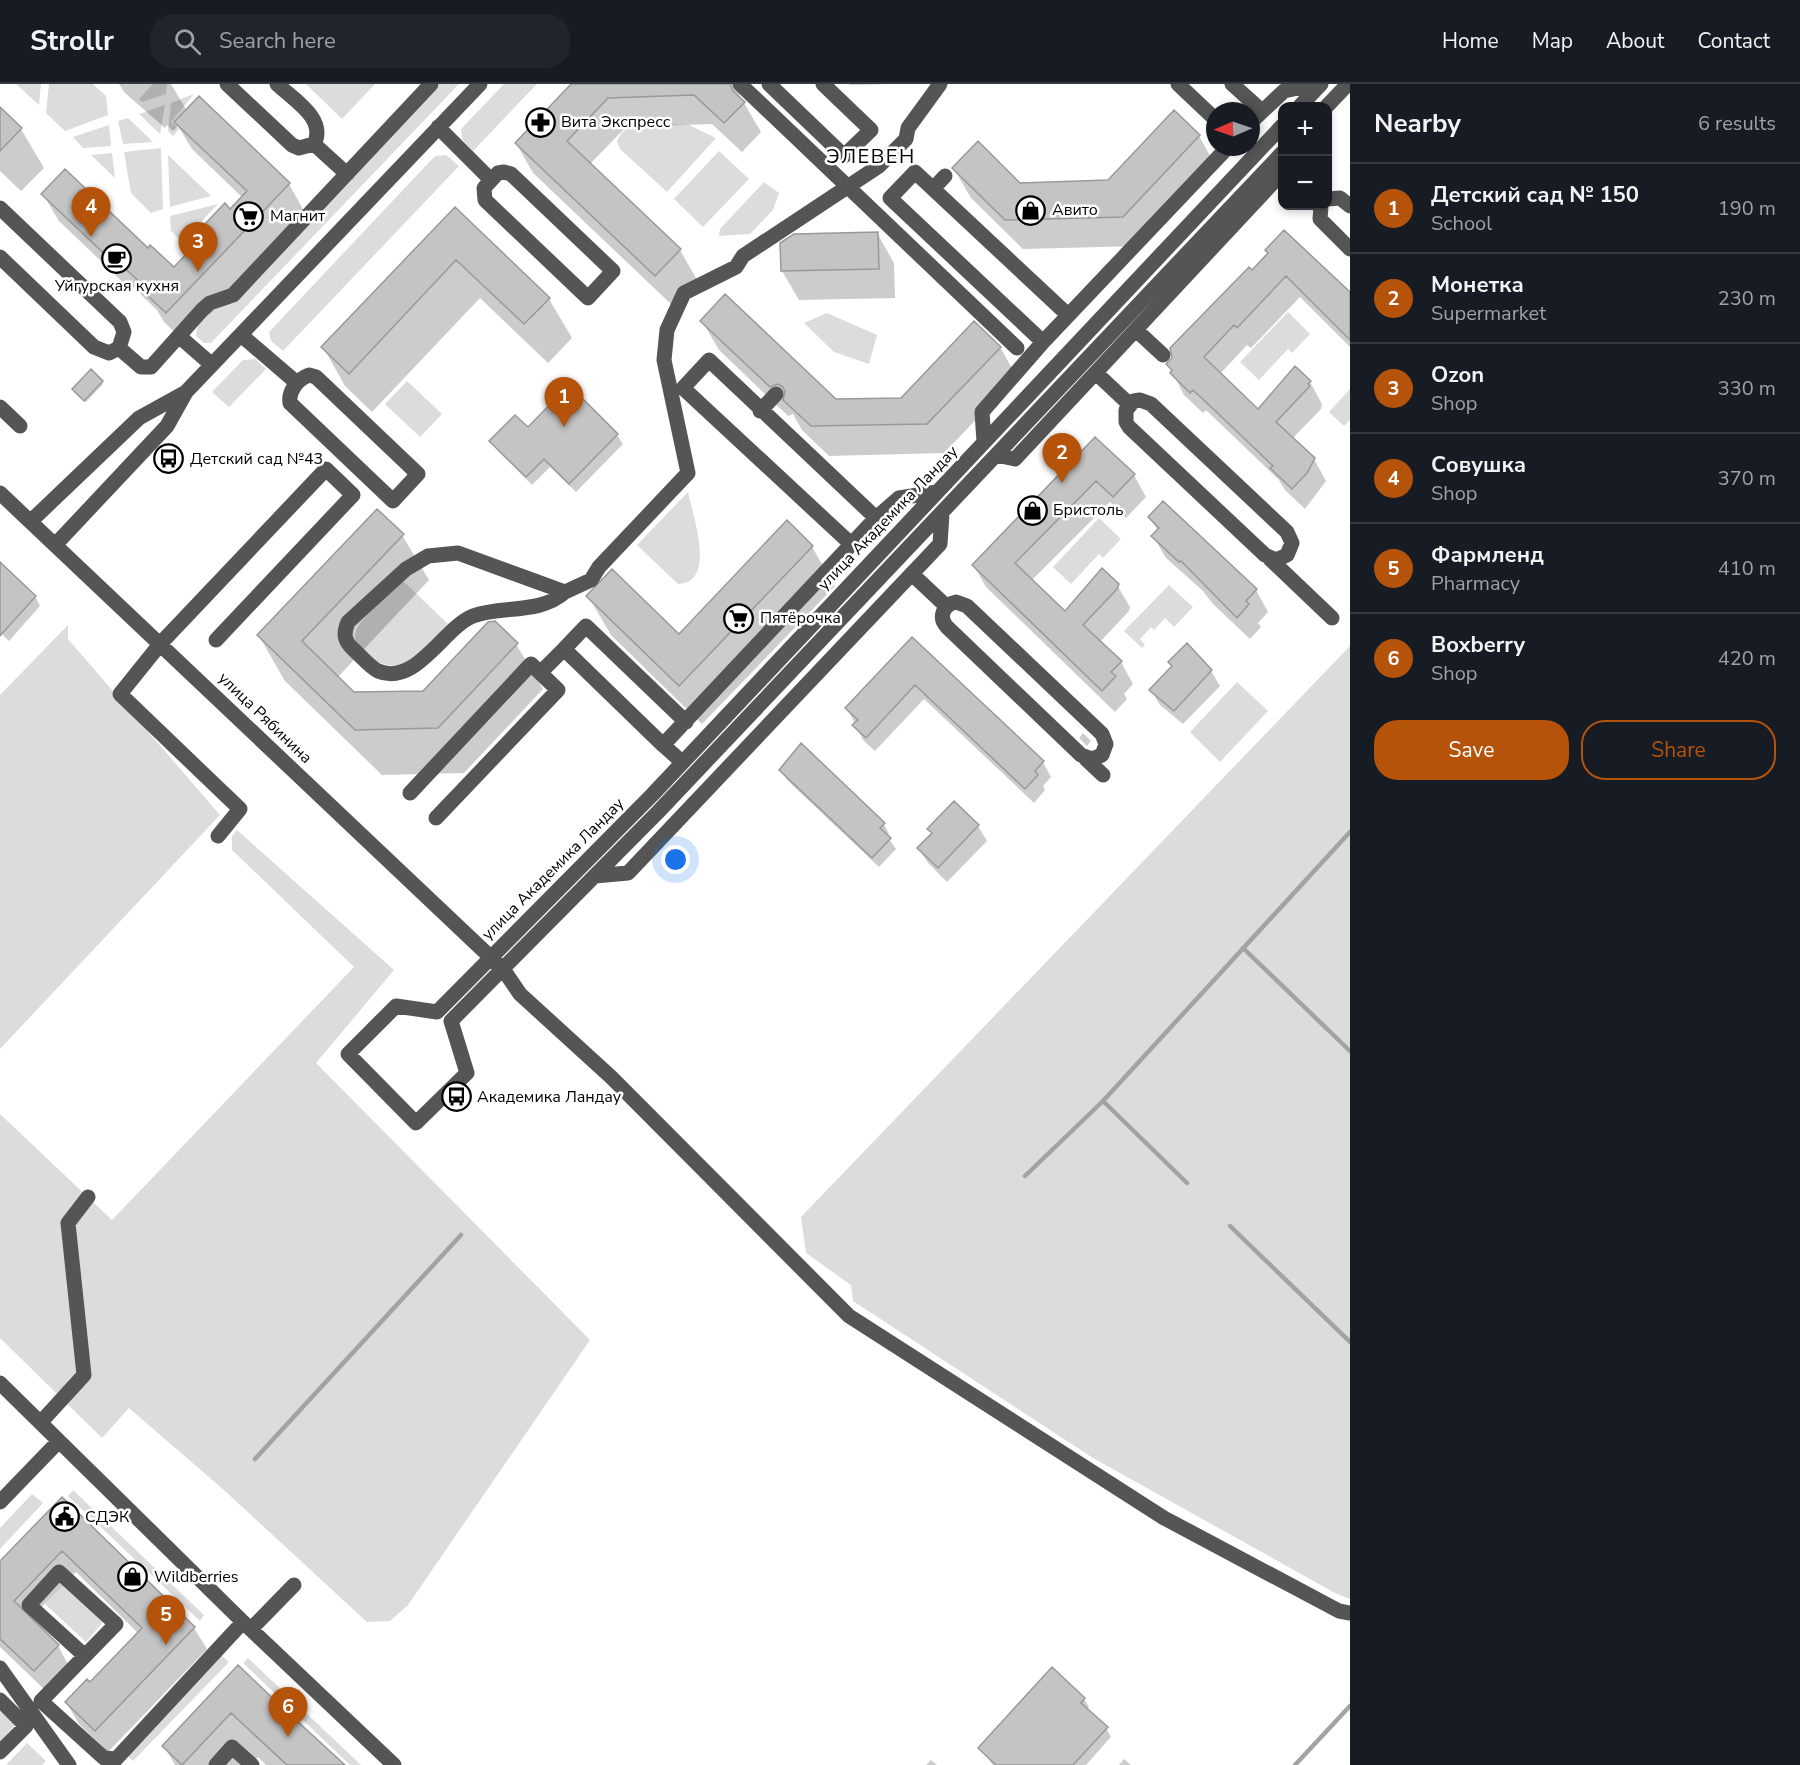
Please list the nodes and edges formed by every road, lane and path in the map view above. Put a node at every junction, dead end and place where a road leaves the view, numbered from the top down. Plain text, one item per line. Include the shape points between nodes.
1 (227, 84) edge
2 (277, 84) edge
3 (431, 84) edge
4 (480, 84) edge
5 (740, 84) edge
6 (769, 84) edge
7 (823, 84) edge
8 (940, 84) edge
9 (1178, 84) edge
10 (1232, 84) edge
11 (1317, 84) edge
12 (1321, 84) edge
13 (1348, 84) edge
14 (1245, 102) edge
15 (1304, 102) edge
16 (1331, 102) edge
17 (1206, 110) edge
18 (1260, 113) edge
19 (438, 127) junction
20 (1278, 130) edge
21 (314, 144) junction
22 (1219, 156) edge
23 (1279, 156) edge
24 (347, 174) junction
25 (945, 176) dead end
26 (1278, 177) edge
27 (491, 180) junction
28 (847, 186) junction
29 (933, 189) junction
30 (890, 198) junction
31 (1332, 199) edge
32 (862, 200) junction
33 (840, 201) dead end
34 (1350, 206) edge
35 (0, 208) edge
36 (1321, 210) edge
37 (1350, 249) edge
38 (0, 257) edge
39 (1068, 315) junction
40 (1136, 330) junction
41 (241, 334) junction
42 (180, 337) junction
43 (1043, 342) junction
44 (119, 348) junction
45 (1017, 348) dead end
46 (1163, 355) dead end
47 (212, 365) junction
48 (1096, 373) junction
49 (297, 383) junction
50 (186, 392) junction
51 (776, 394) dead end
52 (1129, 404) junction
53 (0, 407) edge
54 (760, 411) junction
55 (20, 426) dead end
56 (984, 442) junction
57 (996, 455) junction
58 (369, 478) junction
59 (938, 492) junction
60 (0, 493) edge
61 (353, 495) junction
62 (942, 514) junction
63 (876, 518) junction
64 (31, 521) junction
65 (56, 544) junction
66 (851, 544) junction
67 (1270, 559) junction
68 (912, 574) junction
69 (565, 592) junction
70 (946, 606) junction
71 (1332, 618) dead end
72 (216, 640) dead end
73 (161, 643) junction
74 (564, 649) junction
75 (540, 673) junction
76 (686, 722) junction
77 (663, 745) junction
78 (1086, 759) junction
79 (681, 761) junction
80 (1103, 775) dead end
81 (410, 793) dead end
82 (436, 818) dead end
83 (219, 836) dead end
84 (595, 876) junction
85 (491, 957) junction
86 (503, 969) junction
87 (88, 1197) dead end
88 (0, 1383) edge
89 (41, 1422) junction
90 (58, 1441) junction
91 (0, 1502) edge
92 (294, 1585) dead end
93 (1350, 1613) edge
94 (247, 1626) junction
95 (85, 1656) junction
96 (0, 1668) edge
97 (0, 1700) edge
98 (0, 1752) edge
99 (120, 1762) edge
100 (69, 1765) edge
101 (216, 1765) edge
102 (252, 1765) edge
103 (394, 1765) edge

1 - 21 street via 292,145 299,148
2 - 21 street via 315,120 318,135
3 - 24 street
4 - 19 street
5 - 28 street
6 - 7 street via 844,156 871,130
8 - 28 street via 908,128 906,139 879,166
9 - 17 street
10 - 14 street
11 - 18 street via 1284,91
12 - 15 street
13 - 16 street
19 - 27 street
19 - 41 street
20 - 56 street, улица Академика Ландау
21 - 24 street
22 - 39 street
23 - 57 street, улица Академика Ландау
24 - 42 street via 233,295 210,303
25 - 29 street
26 - 40 street
27 - 27 street via 498,173 511,174 613,271 588,298 485,200 484,188
28 - 32 street
28 - 69 street via 743,256 736,267 684,293 667,330 664,360 688,473 591,580
29 - 30 street via 915,172
29 - 39 street
30 - 32 street
30 - 43 street
31 - 34 street via 1340,198
32 - 33 street
32 - 45 street
35 - 44 street via 120,322 124,332
36 - 37 street via 1320,219
38 - 44 street via 94,347 109,352
39 - 43 street
40 - 46 street
40 - 48 street
41 - 47 street
41 - 49 street
42 - 44 street via 151,367 141,367
42 - 47 street
43 - 56 street via 982,412
47 - 50 street
48 - 52 street
48 - 57 street via 1015,459
49 - 58 street via 289,396 294,407
49 - 58 street via 304,377 316,377 418,474 393,501
50 - 64 street via 139,418
50 - 65 street via 166,426
51 - 54 street
52 - 67 street via 1125,416 1130,427
52 - 67 street via 1140,400 1151,404 1287,532 1292,543 1287,555
53 - 55 street
54 - 63 street
54 - 66 street via 709,360 683,388
56 - 59 street, улица Академика Ландау
57 - 62 street, улица Академика Ландау
58 - 61 street
59 - 63 street via 899,498
59 - 79 street, улица Академика Ландау
60 - 64 street, улица Рябинина
61 - 72 street
61 - 73 street via 326,469
62 - 68 street via 940,544
62 - 84 street, улица Академика Ландау
63 - 66 street
64 - 65 street, улица Рябинина
65 - 73 street, улица Рябинина
66 - 76 street
67 - 71 street
68 - 70 street
68 - 84 street via 628,873
69 - 69 street via 458,553 428,556 406,569 348,622 344,633 347,644 379,671 401,672 420,663 456,626 474,616 528,608 556,600
70 - 78 street via 942,617 946,627
70 - 78 street via 956,602 967,606 1102,734 1105,750 1098,758
73 - 83 street via 120,694 240,809
73 - 85 street, улица Рябинина
74 - 75 street
74 - 76 street via 586,626
74 - 77 street
75 - 81 street via 531,664
75 - 82 street via 558,690
76 - 77 street
77 - 79 street
78 - 80 street
79 - 85 street, улица Академика Ландау
84 - 86 street, улица Академика Ландау
85 - 86 street, улица Рябинина
85 - 86 street, улица Академика Ландау via 437,1012 396,1006 348,1054 416,1123 467,1073 451,1021
86 - 93 street, улица Рябинина via 520,994 611,1077 849,1316 1164,1518 1339,1611
87 - 89 street via 68,1223 84,1375
88 - 89 street
89 - 90 street
90 - 91 street
90 - 94 street
92 - 94 street
94 - 99 street
94 - 103 street
95 - 95 street via 116,1624 59,1572 29,1605
95 - 99 street via 41,1701 104,1758
96 - 100 street
97 - 98 street via 26,1726
101 - 102 street via 232,1747

